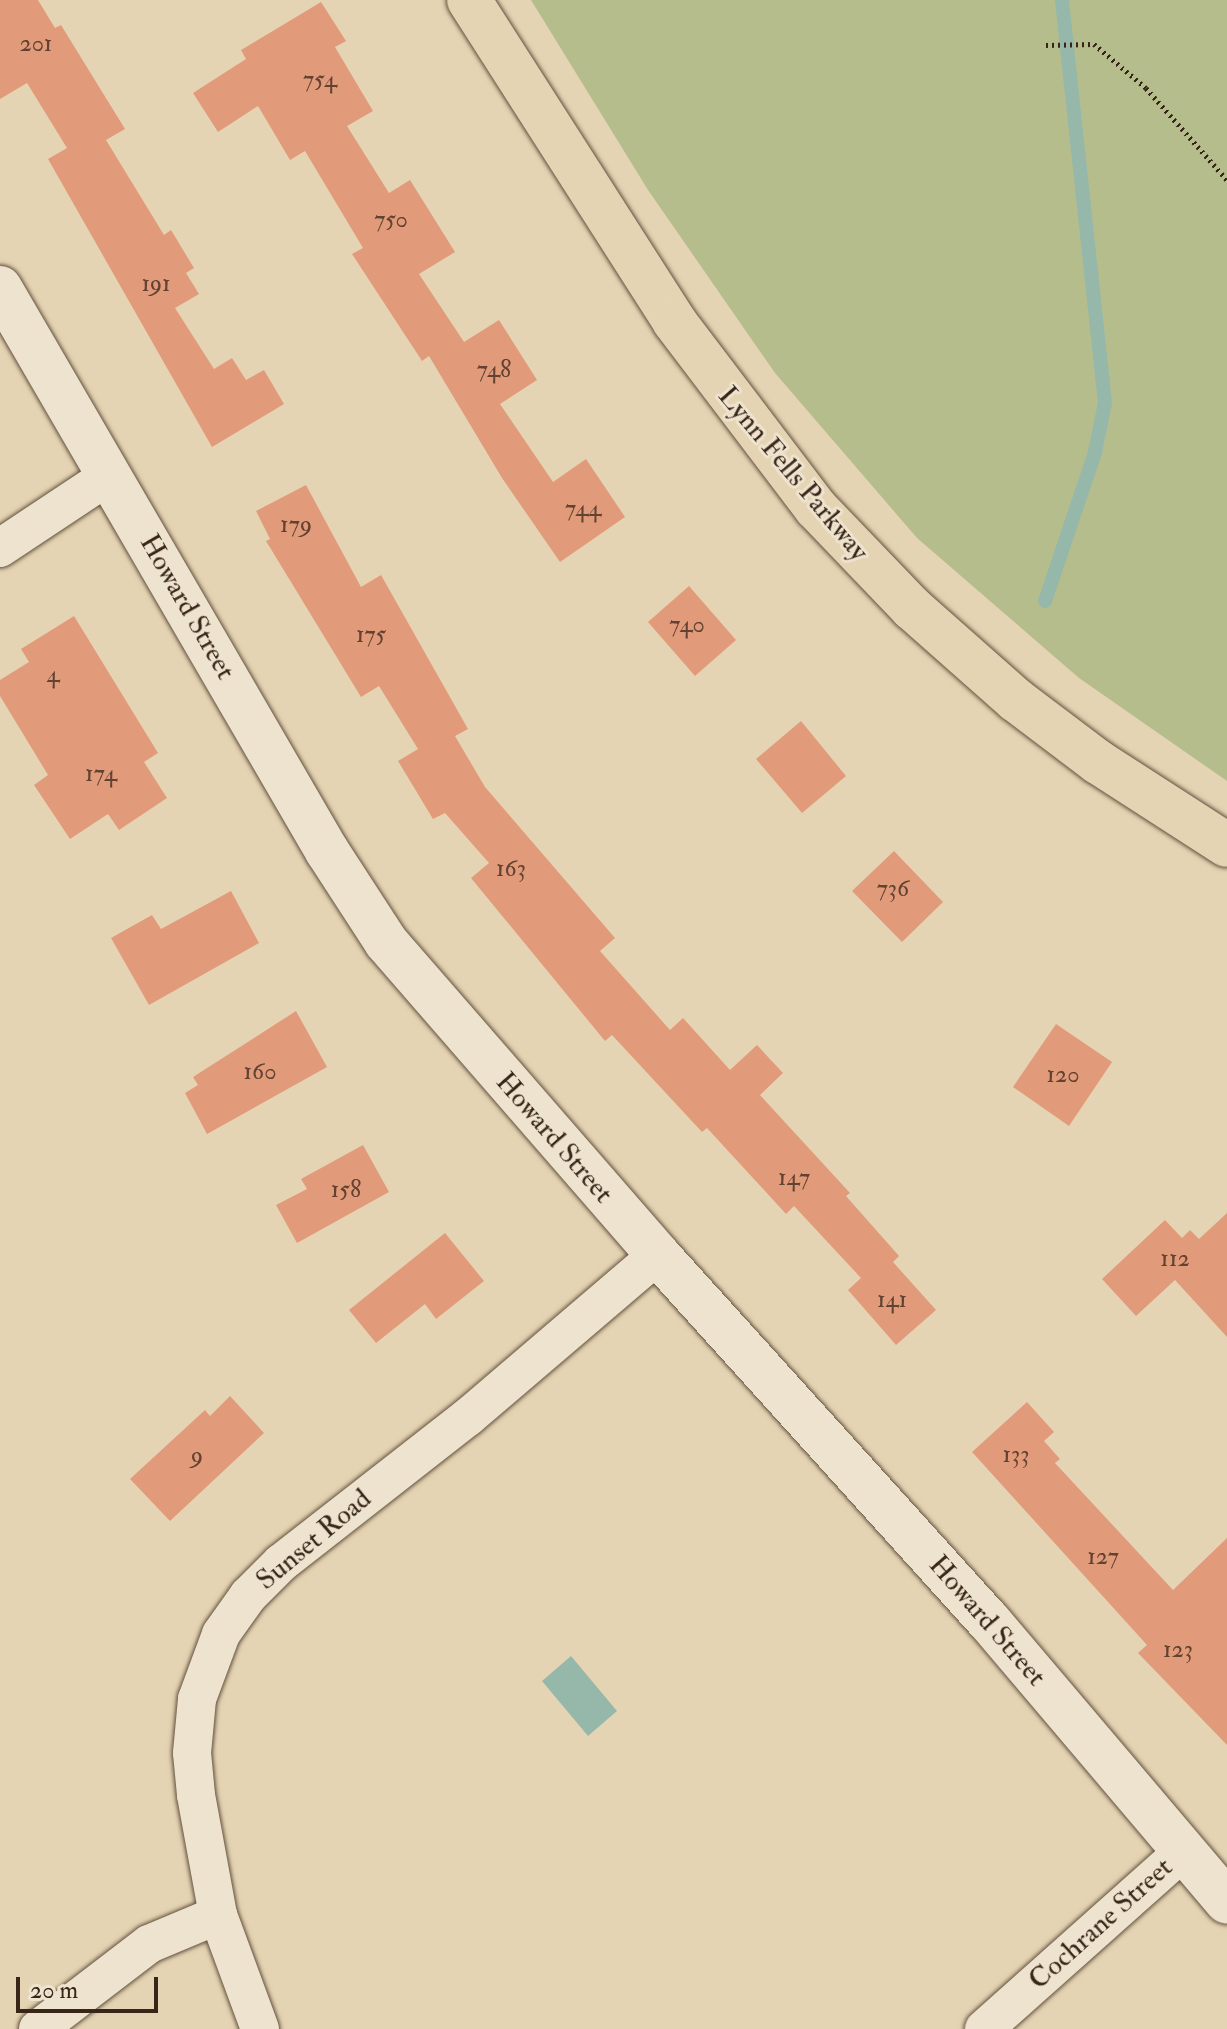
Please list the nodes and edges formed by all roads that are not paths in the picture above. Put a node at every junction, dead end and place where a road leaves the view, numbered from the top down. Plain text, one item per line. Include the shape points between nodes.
1 (469, 0) edge
2 (0, 288) edge
3 (110, 475) junction
4 (0, 548) edge
5 (1227, 845) edge
6 (658, 1255) junction
7 (1183, 1852) junction
8 (1227, 1902) edge
9 (218, 1915) junction
10 (38, 2029) edge
11 (260, 2029) edge
12 (984, 2029) edge

1 - 5 main road, Lynn Fells Parkway via 576,175 674,321 816,508 912,608 1016,700 1098,762
2 - 3 street, Howard Street
3 - 4 street
3 - 6 street, Howard Street via 366,915 414,978
6 - 7 street, Howard Street via 989,1621
6 - 9 street, Sunset Road via 468,1417 281,1563 233,1614 203,1677 192,1753
7 - 8 street, Howard Street
7 - 12 street, Cochrane Street
9 - 10 street via 149,1944
9 - 11 street, Sunset Road

